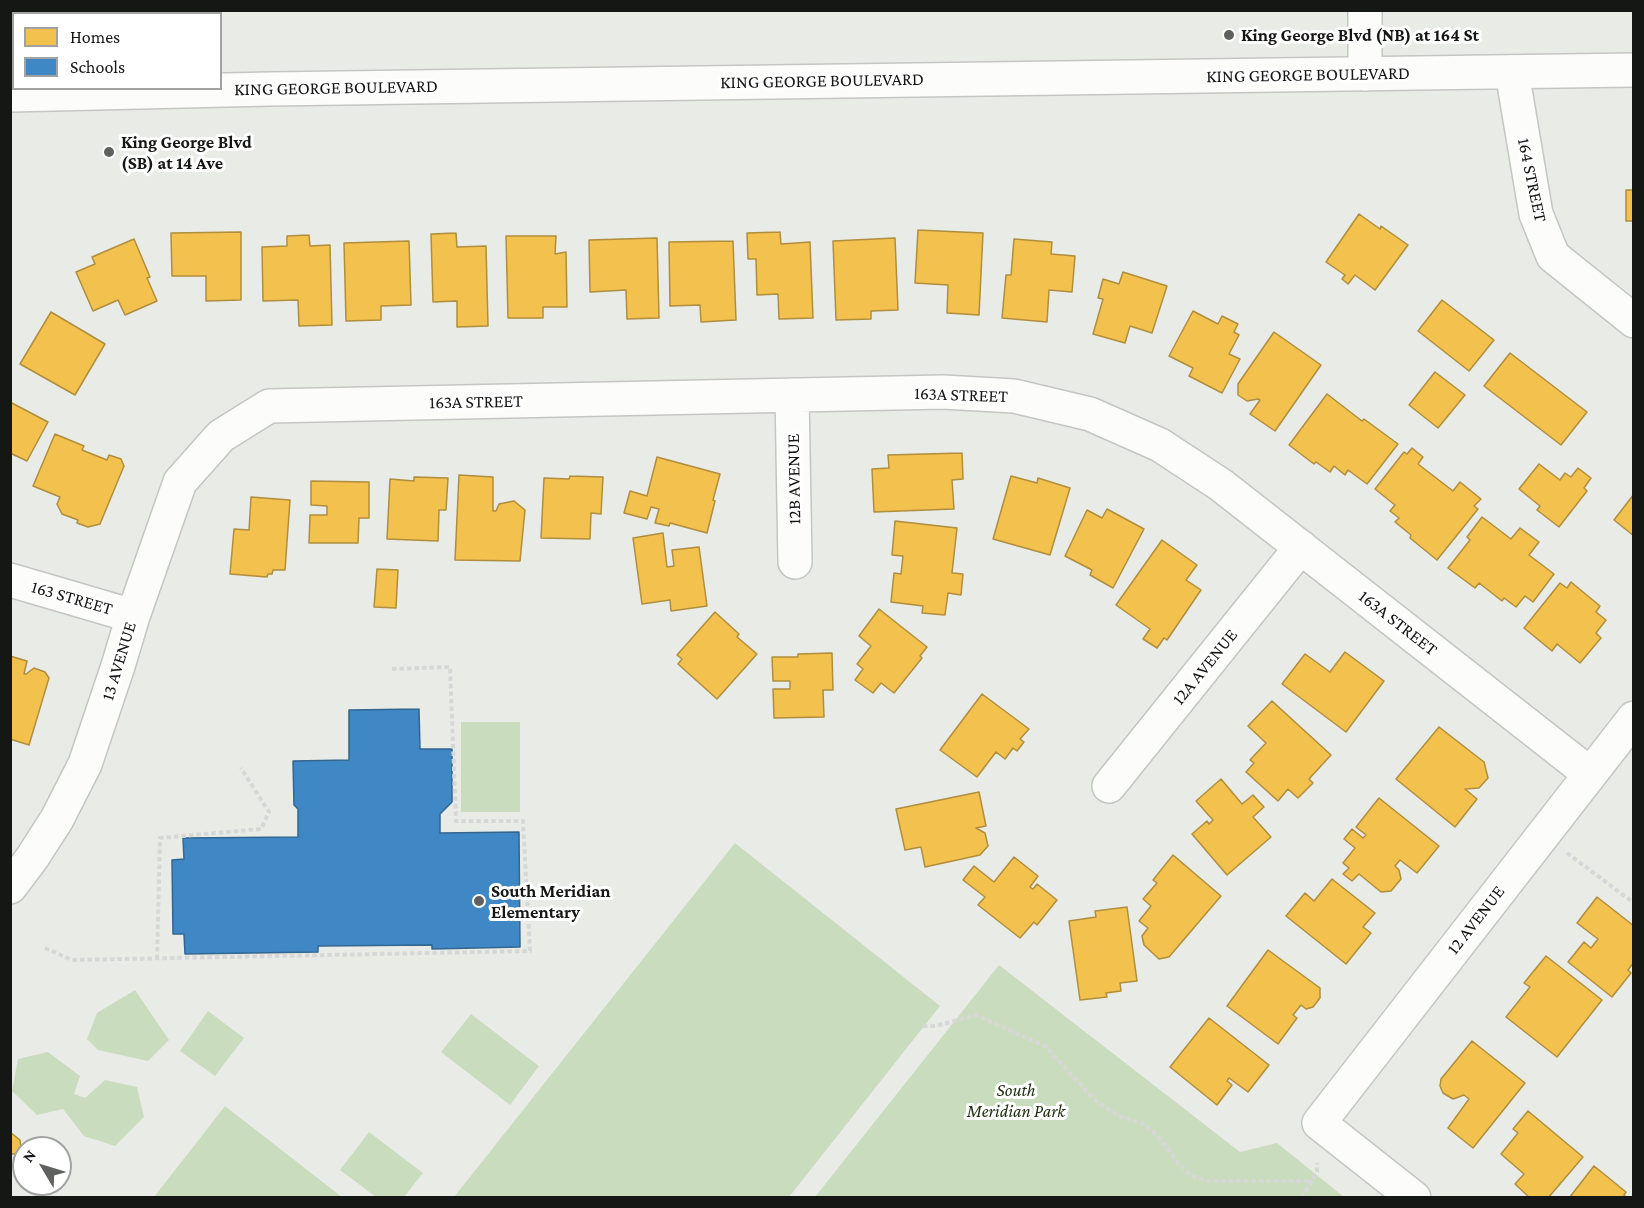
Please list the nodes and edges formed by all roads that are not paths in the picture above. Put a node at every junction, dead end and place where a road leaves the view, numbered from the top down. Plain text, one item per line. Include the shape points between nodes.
1 (1365, 10) edge
2 (1634, 70) edge
3 (1512, 72) junction
4 (1365, 74) junction
5 (10, 95) edge
6 (1634, 321) edge
7 (792, 395) junction
8 (221, 436) joint
9 (1301, 547) junction
10 (795, 562) dead end
11 (10, 580) edge
12 (133, 616) junction
13 (1634, 718) edge
14 (1590, 774) junction
15 (1109, 786) dead end
16 (10, 887) edge
17 (1414, 1197) edge

1 - 4 street
2 - 3 street, KING GEORGE BOULEVARD
3 - 4 street, KING GEORGE BOULEVARD
3 - 6 street, 164 STREET via 1536,214 1553,256
4 - 5 street, KING GEORGE BOULEVARD
7 - 8 street, 163A STREET via 269,406
7 - 9 street, 163A STREET via 955,392 1014,396 1090,414 1160,445 1221,484
7 - 10 street, 12B AVENUE
8 - 12 street, 13 AVENUE via 180,482
9 - 14 street, 163A STREET
9 - 15 street, 12A AVENUE
11 - 12 street, 163 STREET
12 - 16 street, 13 AVENUE via 85,764 57,819
13 - 14 street, 12 AVENUE
14 - 17 street, 12 AVENUE via 1319,1123

